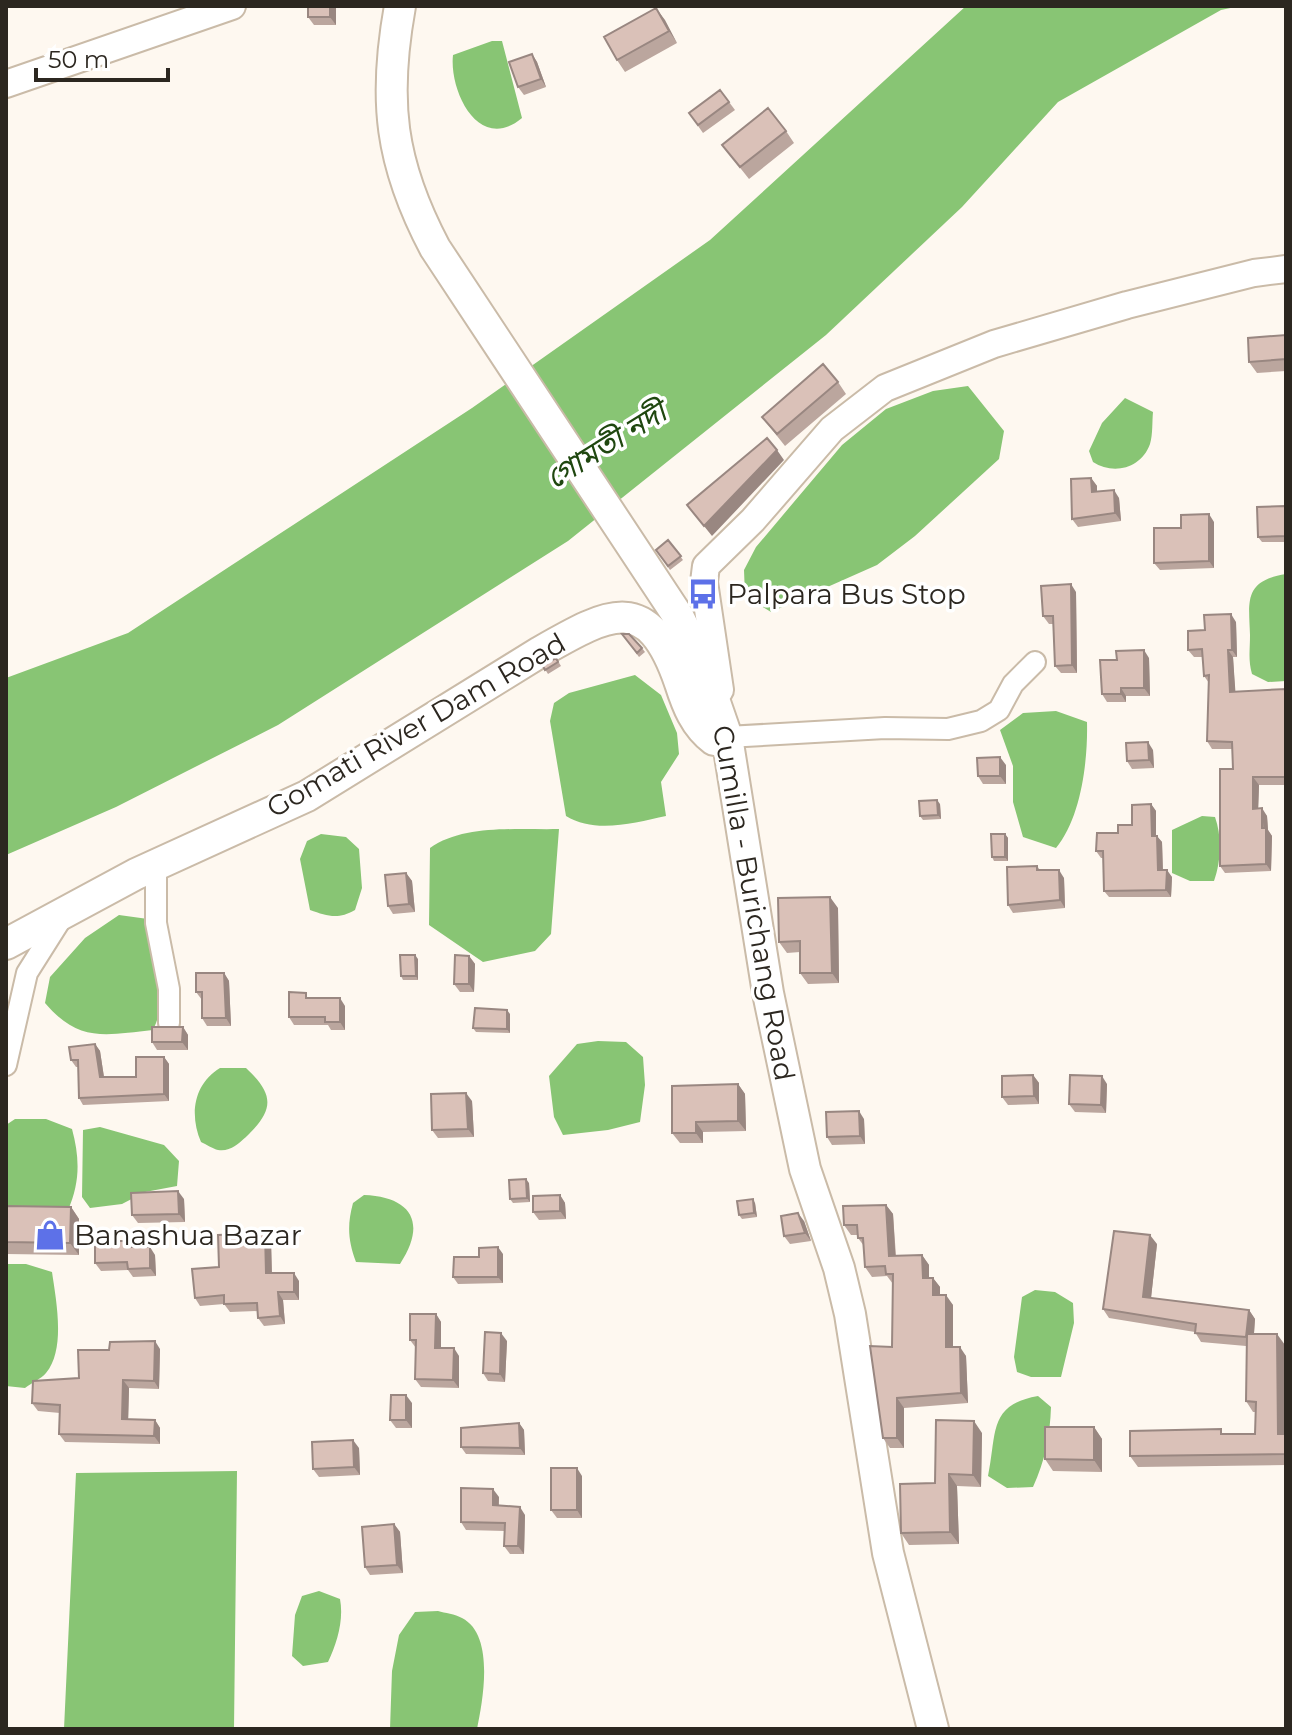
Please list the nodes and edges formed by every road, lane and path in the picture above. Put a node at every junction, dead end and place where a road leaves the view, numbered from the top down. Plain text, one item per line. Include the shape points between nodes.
1 (232, 6) edge
2 (400, 6) edge
3 (6, 84) edge
4 (1286, 269) edge
5 (1035, 662) dead end
6 (727, 737) junction
7 (156, 865) junction
8 (65, 913) junction
9 (6, 944) edge
10 (169, 1023) edge
11 (6, 1065) edge
12 (933, 1729) edge

1 - 3 street
2 - 6 main road, Cumilla - Burichang Road via 393,46 392,126 412,205 435,248 689,634
4 - 6 street via 1127,305 994,344 885,388 832,429 706,566
5 - 6 street via 1013,684 999,710 981,721 948,729
6 - 7 main road, Gomati River Dam Road via 714,740 694,717 666,648 650,625 628,616 612,619 577,630 307,796
6 - 12 main road, Cumilla - Burichang Road via 768,993 805,1169 850,1314 888,1553
7 - 8 main road, Gomati River Dam Road
7 - 10 street via 156,923 169,989
8 - 9 main road, Gomati River Dam Road
8 - 11 street via 27,973

